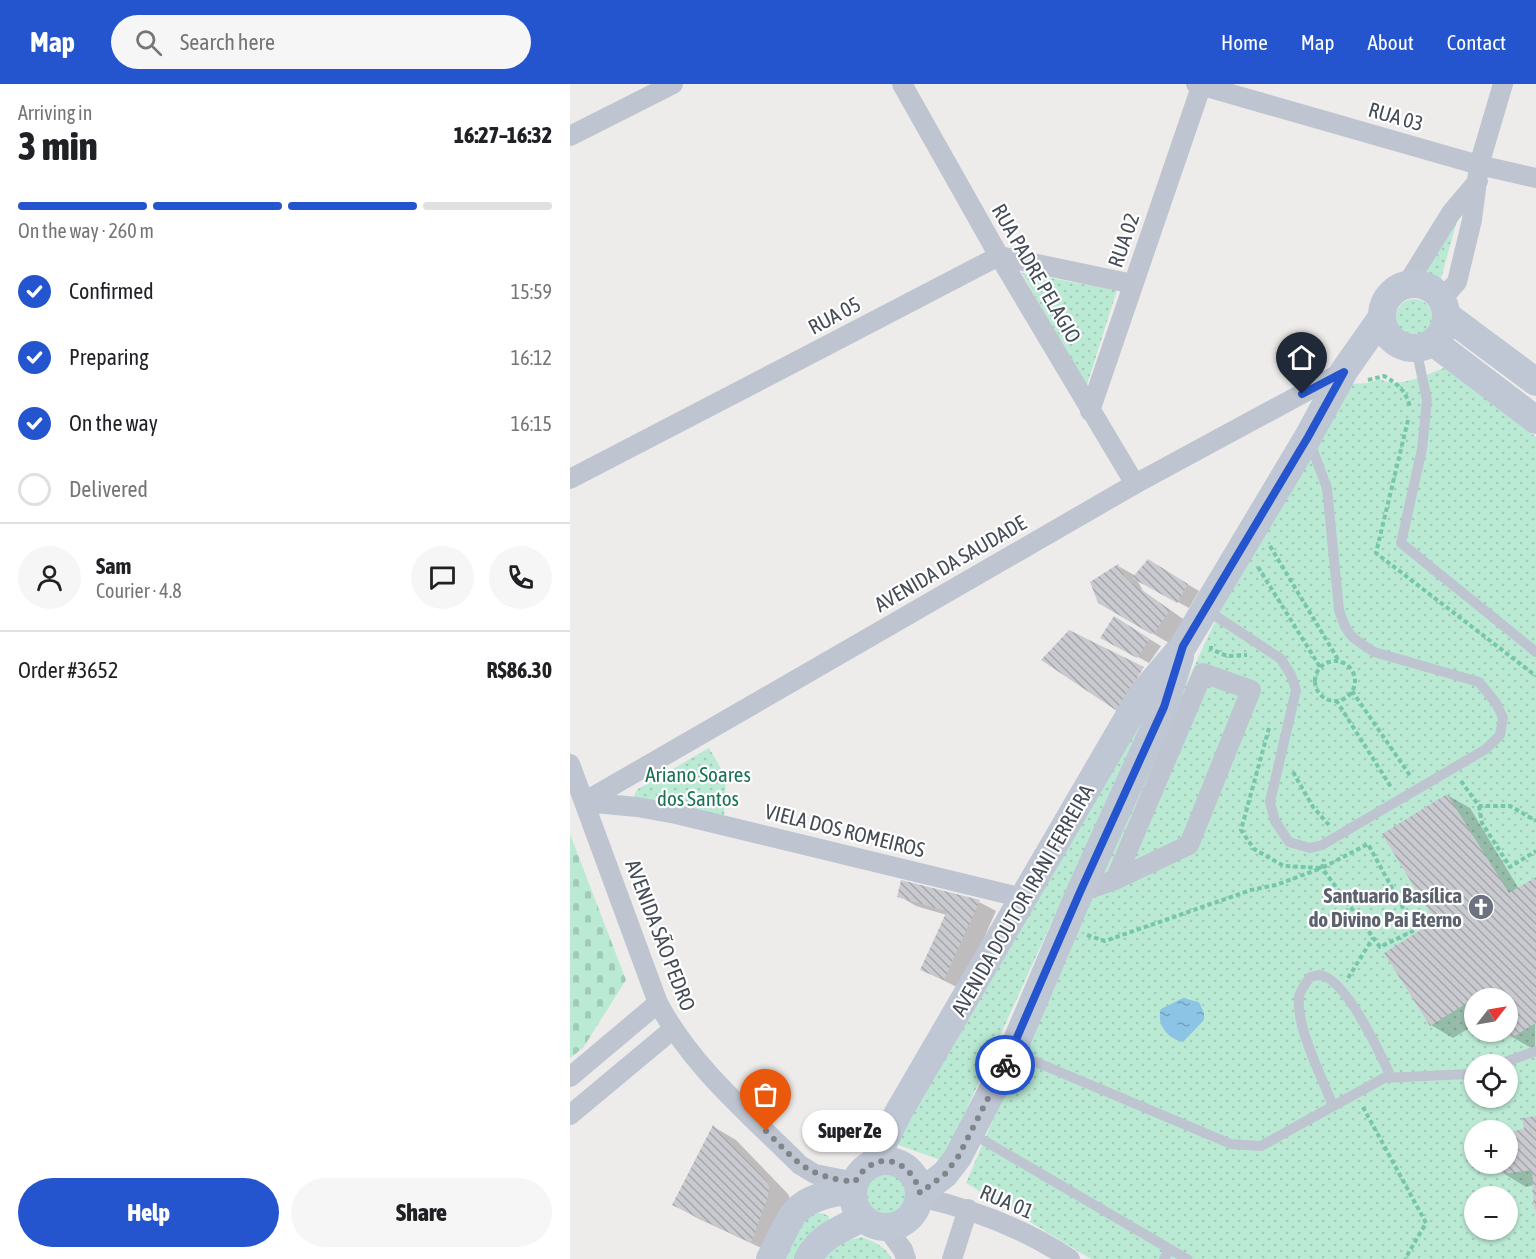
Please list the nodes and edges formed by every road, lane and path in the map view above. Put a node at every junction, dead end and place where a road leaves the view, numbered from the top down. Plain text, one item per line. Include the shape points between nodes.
1 (673, 84) edge
2 (902, 84) edge
3 (1200, 84) edge
4 (1503, 84) edge
5 (570, 136) edge
6 (1479, 173) junction
7 (1536, 178) edge
8 (999, 256) junction
9 (1133, 284) junction
10 (1407, 284) junction
11 (1444, 307) junction
12 (1382, 317) junction
13 (1417, 345) junction
14 (1354, 376) junction
15 (1536, 382) edge
16 (1090, 411) junction
17 (1536, 420) edge
18 (1308, 437) junction
19 (570, 479) edge
20 (1135, 484) junction
21 (1265, 537) dead end
22 (1239, 552) junction
23 (1205, 609) junction
24 (1183, 646) junction
25 (1536, 652) edge
26 (1339, 661) junction
27 (1320, 668) junction
28 (1536, 676) edge
29 (1352, 691) junction
30 (1336, 700) junction
31 (1271, 722) dead end
32 (1275, 731) dead end
33 (570, 764) edge
34 (1291, 768) dead end
35 (1462, 783) dead end
36 (1419, 789) junction
37 (1399, 800) junction
38 (584, 802) junction
39 (1479, 806) junction
40 (1536, 821) edge
41 (1333, 830) dead end
42 (1536, 851) edge
43 (1115, 880) junction
44 (1390, 888) dead end
45 (1080, 892) junction
46 (1023, 898) junction
47 (1082, 931) dead end
48 (1373, 938) junction
49 (1341, 990) junction
50 (658, 1003) junction
51 (672, 1030) junction
52 (1536, 1051) edge
53 (1012, 1052) junction
54 (1518, 1057) edge
55 (1464, 1074) edge
56 (570, 1077) edge
57 (1391, 1077) junction
58 (1333, 1106) junction
59 (1365, 1110) dead end
60 (575, 1111) edge
61 (570, 1126) edge
62 (971, 1133) junction
63 (861, 1178) junction
64 (920, 1195) junction
65 (968, 1209) junction
66 (875, 1223) junction
67 (1170, 1249) junction
68 (770, 1259) edge
69 (808, 1259) edge
70 (906, 1259) edge
71 (952, 1259) edge
72 (1070, 1259) edge
73 (1164, 1259) edge
74 (1187, 1259) edge
75 (1405, 1259) edge

1 - 5 street
2 - 8 street, RUA PADRE PELAGIO
3 - 6 street, RUA 03
3 - 9 street, RUA 02
4 - 6 street
6 - 7 street, RUA 03
6 - 10 street
6 - 11 street via 1457,282
8 - 9 street
8 - 16 street, RUA PADRE PELAGIO
8 - 19 street, RUA 05
9 - 16 street, RUA 02
10 - 11 street via 1430,288
10 - 12 street via 1391,293
11 - 13 street via 1441,334
11 - 15 street
12 - 13 street via 1388,335
12 - 14 street, AVENIDA DOUTOR IRANI FERREIRA
13 - 14 street
13 - 17 street
13 - 25 lane via 1427,400 1422,449 1401,543
14 - 18 street, AVENIDA DOUTOR IRANI FERREIRA
14 - 20 street, AVENIDA DA SAUDADE
14 - 28 path via 1384,376 1407,396 1410,409 1376,553
16 - 20 street, RUA PADRE PELAGIO
18 - 22 street, AVENIDA DOUTOR IRANI FERREIRA
18 - 36 lane via 1328,488 1339,610 1345,630 1374,652 1479,682 1503,718 1500,735 1486,749
20 - 38 street, AVENIDA DA SAUDADE
21 - 26 path
22 - 23 street, AVENIDA DOUTOR IRANI FERREIRA
22 - 27 path via 1252,559
23 - 24 street, AVENIDA DOUTOR IRANI FERREIRA
23 - 37 lane via 1281,659 1291,675 1296,690 1270,801 1275,821 1289,842 1310,848 1322,845
24 - 45 street, AVENIDA DOUTOR IRANI FERREIRA via 1164,707
24 - 46 street, AVENIDA DOUTOR IRANI FERREIRA via 1142,694
26 - 27 path
26 - 29 path via 1353,673
27 - 30 path via 1316,686 1324,697
29 - 30 path
29 - 36 path
30 - 37 path
31 - 32 path
33 - 38 street, AVENIDA SÃO PEDRO
34 - 41 path via 1313,807
35 - 39 path
36 - 37 lane
38 - 46 street, VIELA DOS ROMEIROS via 676,814
38 - 50 street, AVENIDA SÃO PEDRO
39 - 40 path via 1510,806
39 - 42 path via 1482,823 1510,867
43 - 43 street via 1189,845 1251,690 1203,673
43 - 45 street
44 - 48 path via 1415,930 1380,947
45 - 53 street, AVENIDA DOUTOR IRANI FERREIRA
46 - 63 street, AVENIDA DOUTOR IRANI FERREIRA
47 - 48 path via 1105,941 1322,868
48 - 49 path
49 - 57 lane via 1372,1035
49 - 58 lane via 1319,975 1310,977 1299,995 1307,1041
50 - 51 street, AVENIDA SÃO PEDRO
50 - 56 street
51 - 60 street
51 - 63 street, AVENIDA SÃO PEDRO via 698,1064 800,1165 815,1174
52 - 54 lane
53 - 58 lane via 1231,1144 1261,1146
53 - 62 street, AVENIDA DOUTOR IRANI FERREIRA
55 - 57 lane
57 - 58 lane
59 - 75 path via 1426,1223
60 - 61 street
62 - 64 street, AVENIDA DOUTOR IRANI FERREIRA via 945,1174
62 - 67 lane
63 - 64 street via 886,1161 898,1163 917,1180
63 - 66 street via 855,1205
63 - 68 street via 809,1202 795,1213
64 - 65 street, RUA 01
64 - 66 street via 917,1209 899,1226
65 - 71 street
65 - 72 street, RUA 01
66 - 69 street via 826,1237
66 - 70 street via 903,1250
67 - 73 lane
67 - 74 lane

